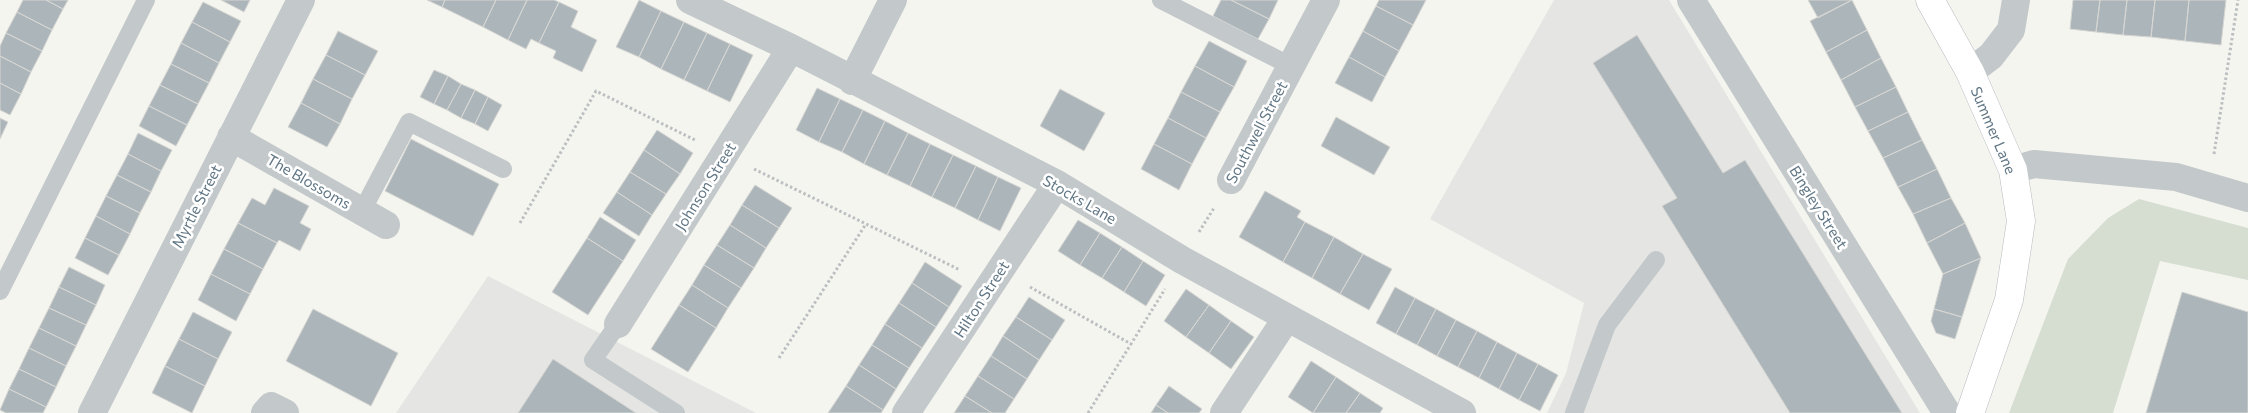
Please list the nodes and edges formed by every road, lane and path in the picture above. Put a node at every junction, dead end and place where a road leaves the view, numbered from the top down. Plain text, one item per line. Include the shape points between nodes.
1 (146, 0) edge
2 (301, 0) edge
3 (690, 0) edge
4 (893, 0) edge
5 (1161, 0) edge
6 (1326, 0) edge
7 (1691, 0) edge
8 (1930, 0) edge
9 (2016, 0) edge
10 (2238, 0) edge
11 (791, 48) junction
12 (1291, 66) junction
13 (1970, 72) junction
14 (852, 81) junction
15 (231, 137) junction
16 (724, 154) junction
17 (502, 169) dead end
18 (2013, 170) junction
19 (1232, 180) joint
20 (1057, 184) junction
21 (2209, 187) junction
22 (2248, 198) edge
23 (362, 211) junction
24 (520, 223) dead end
25 (866, 224) junction
26 (386, 225) dead end
27 (1182, 260) junction
28 (1656, 260) dead end
29 (990, 285) junction
30 (0, 291) edge
31 (1286, 318) junction
32 (618, 324) joint
33 (1131, 344) junction
34 (779, 358) dead end
35 (1449, 410) edge
36 (92, 413) edge
37 (265, 413) edge
38 (285, 413) edge
39 (676, 413) edge
40 (906, 413) edge
41 (1088, 413) edge
42 (1224, 413) edge
43 (1574, 413) edge
44 (1947, 413) edge
45 (1970, 413) edge

1 - 30 lane
2 - 15 street, Myrtle Street
3 - 11 street, Stocks Lane
4 - 14 street
5 - 12 lane
6 - 12 street, Southwell Street
7 - 44 street, Bingley Street
8 - 13 street, Summer Lane
9 - 13 street via 2011,30 1991,56
10 - 21 path
11 - 14 street, Stocks Lane
11 - 16 street, Johnson Street
12 - 19 street, Southwell Street
13 - 18 street, Summer Lane
14 - 20 street, Stocks Lane
15 - 23 street, The Blossoms
15 - 36 street, Myrtle Street
16 - 24 path via 596,91
16 - 25 path
16 - 32 street, Johnson Street
17 - 23 lane via 409,122
18 - 21 street via 2034,164 2083,167 2176,177
18 - 45 street, Summer Lane via 2021,221 2009,300
19 - 27 path, Southwell Street
20 - 27 street, Stocks Lane
20 - 29 street, Hilton Street
21 - 22 street
23 - 26 street, The Blossoms
25 - 29 path
25 - 34 path
27 - 31 street, Stocks Lane
27 - 33 path, Southwell Street
28 - 43 lane via 1607,325
29 - 33 path via 1034,287
29 - 40 street, Hilton Street
31 - 35 street, Stocks Lane
31 - 42 street
32 - 39 lane via 593,360
33 - 41 path, Southwell Street
37 - 38 street via 271,406

